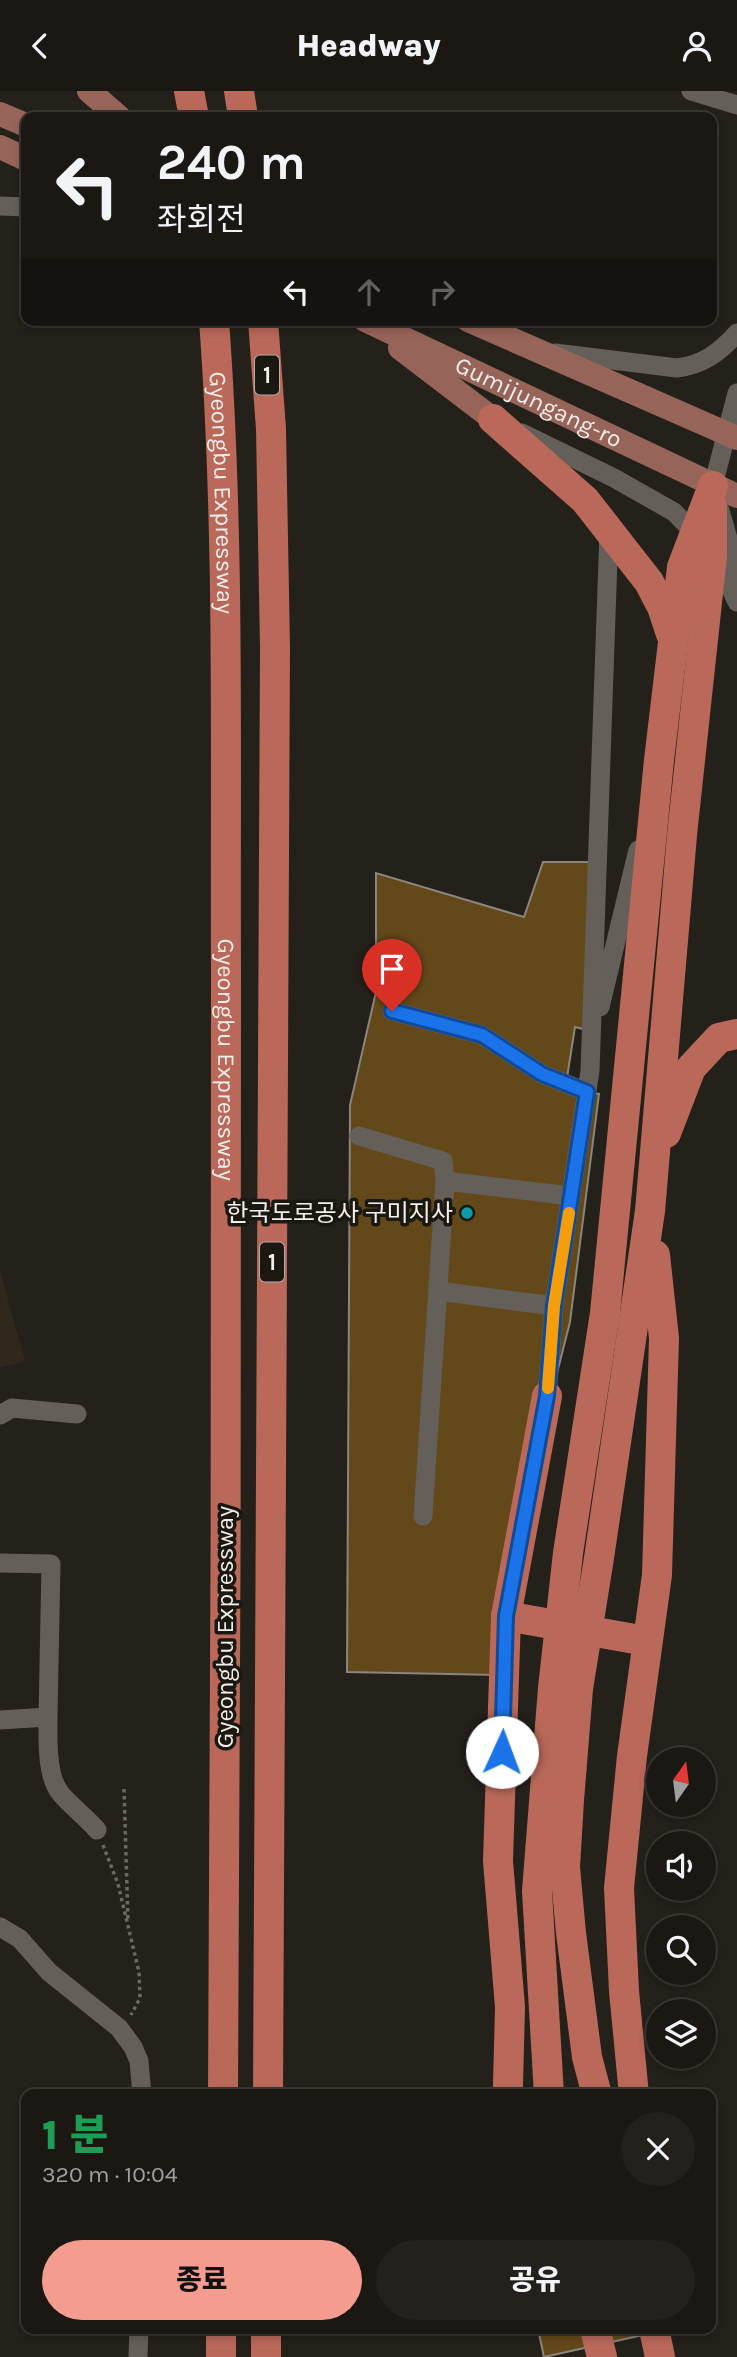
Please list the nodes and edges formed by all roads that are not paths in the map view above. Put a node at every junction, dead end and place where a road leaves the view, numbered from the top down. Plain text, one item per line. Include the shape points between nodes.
1 (89, 91) edge
2 (189, 91) edge
3 (239, 91) edge
4 (691, 91) edge
5 (737, 105) edge
6 (113, 112) edge
7 (193, 112) edge
8 (242, 112) edge
9 (0, 114) edge
10 (21, 123) edge
11 (0, 147) edge
12 (21, 157) edge
13 (0, 206) edge
14 (21, 207) edge
15 (214, 326) edge
16 (263, 326) edge
17 (372, 326) edge
18 (377, 326) edge
19 (481, 326) edge
20 (737, 333) edge
21 (537, 351) junction
22 (737, 393) edge
23 (493, 419) junction
24 (732, 436) edge
25 (725, 491) edge
26 (609, 531) junction
27 (714, 553) edge
28 (737, 602) edge
29 (673, 642) junction
30 (659, 760) junction
31 (392, 1011) dead end
32 (737, 1034) edge
33 (591, 1042) junction
34 (587, 1092) junction
35 (359, 1136) dead end
36 (654, 1162) junction
37 (445, 1181) junction
38 (571, 1196) junction
39 (650, 1211) junction
40 (438, 1291) junction
41 (554, 1306) junction
42 (547, 1396) joint
43 (77, 1414) dead end
44 (0, 1415) edge
45 (423, 1516) dead end
46 (0, 1563) edge
47 (506, 1616) junction
48 (646, 1641) junction
49 (565, 1688) junction
50 (48, 1717) junction
51 (0, 1720) edge
52 (97, 1830) road end
53 (0, 1927) edge
54 (508, 2085) dead end
55 (141, 2089) edge
56 (223, 2089) edge
57 (268, 2089) edge
58 (549, 2089) edge
59 (595, 2089) edge
60 (633, 2089) edge
61 (139, 2334) edge
62 (221, 2334) edge
63 (266, 2334) edge
64 (596, 2334) edge
65 (655, 2334) edge
66 (138, 2357) edge
67 (221, 2357) edge
68 (266, 2357) edge
69 (602, 2357) edge
70 (660, 2357) edge

1 - 6 main road
2 - 7 highway
3 - 8 highway
4 - 5 street
9 - 10 main road
11 - 12 main road
13 - 14 street
15 - 56 highway, Gyeongbu Expressway / 1 via 226,567
16 - 57 highway, Gyeongbu Expressway / 1 via 271,429 275,648
17 - 23 main road
18 - 25 main road, Gumijungang-ro
19 - 21 main road, Gumijungang-ro
20 - 21 street via 723,349 689,367
21 - 24 main road, Gumijungang-ro
22 - 24 street
23 - 26 highway via 585,501
23 - 27 street via 674,512
24 - 25 street
25 - 27 highway
25 - 27 street
26 - 29 highway via 649,582
26 - 33 street
27 - 28 street
27 - 29 highway via 682,567
27 - 36 highway via 681,835
29 - 30 highway
30 - 33 street
30 - 49 highway via 606,1313 568,1553
31 - 34 street via 482,1035 542,1074
32 - 36 highway via 719,1038 691,1068
33 - 34 street
34 - 38 street
35 - 37 street via 443,1161
36 - 39 highway
37 - 38 street
37 - 40 street
38 - 41 street
39 - 48 highway via 664,1338 657,1575
39 - 49 highway via 599,1557
40 - 41 street
40 - 45 street
41 - 42 street
42 - 47 highway
43 - 44 street via 12,1408
46 - 50 street via 51,1564
47 - 48 highway
47 - 54 highway via 498,1861 509,2007
48 - 60 highway via 619,1888
49 - 58 highway via 537,1891
49 - 59 highway via 565,1867 570,1933
50 - 51 street
50 - 52 street via 48,1757 59,1792
53 - 55 street via 20,1939 49,1972 119,2028 139,2061
61 - 66 street
62 - 67 highway
63 - 68 highway
64 - 69 highway
65 - 70 highway

